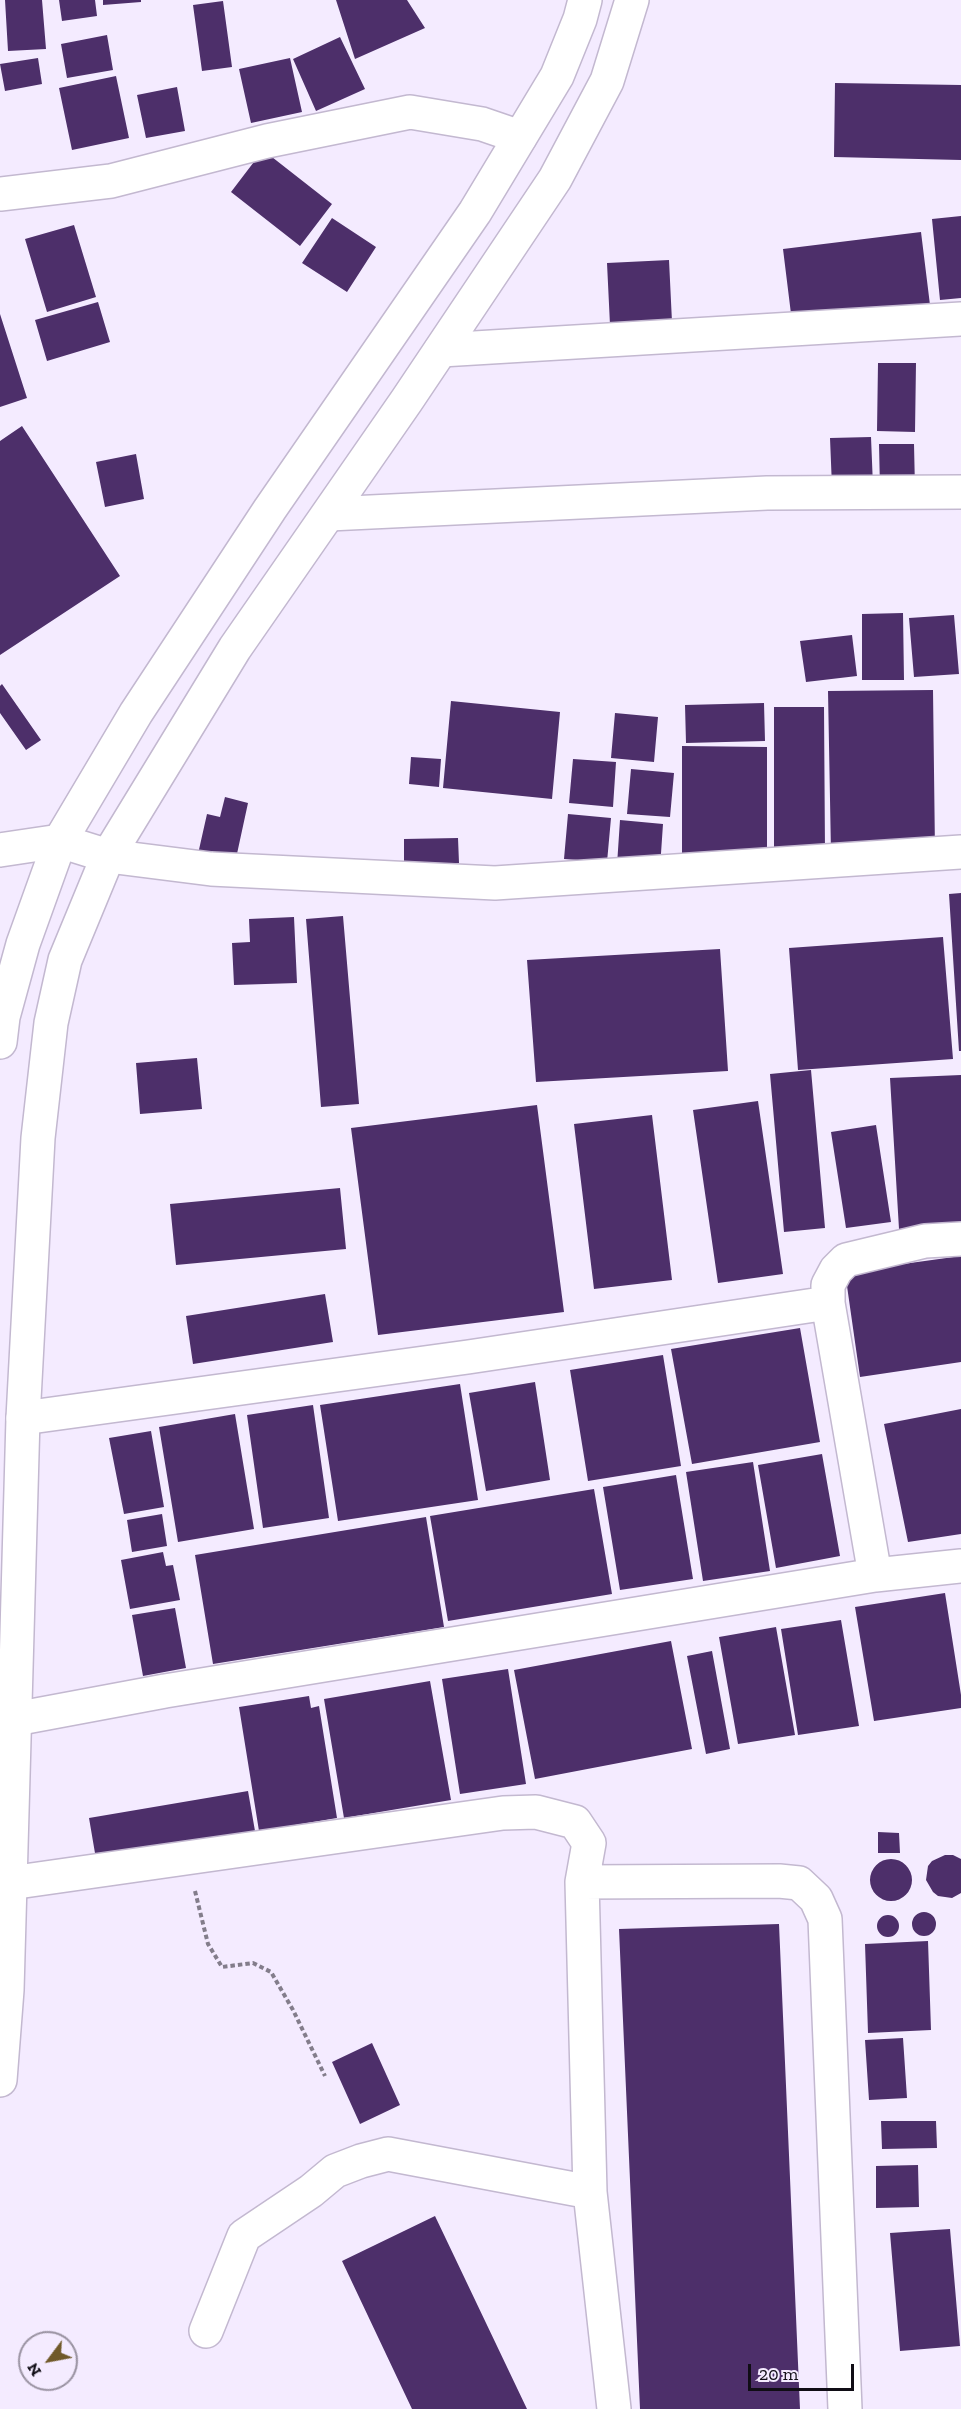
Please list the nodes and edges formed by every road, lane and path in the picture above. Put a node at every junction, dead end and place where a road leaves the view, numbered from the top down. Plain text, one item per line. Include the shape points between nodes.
1 (585, 0) edge
2 (632, 0) edge
3 (520, 138) junction
4 (0, 194) edge
5 (961, 319) edge
6 (441, 350) junction
7 (961, 492) edge
8 (328, 514) junction
9 (60, 841) junction
10 (0, 850) edge
11 (961, 852) edge
12 (108, 856) junction
13 (0, 1042) edge
14 (961, 1239) edge
15 (828, 1303) junction
16 (24, 1418) junction
17 (961, 1566) edge
18 (874, 1575) junction
19 (15, 1719) junction
20 (187, 1858) junction
21 (582, 1882) junction
22 (10, 1883) junction
23 (325, 2076) dead end
24 (0, 2080) edge
25 (590, 2192) junction
26 (206, 2331) dead end
27 (614, 2409) edge
28 (845, 2409) edge

1 - 3 main road via 557,76
2 - 6 main road via 607,81 555,179
3 - 4 main road via 482,124 410,112 267,141 111,181
3 - 9 main road via 475,212 270,509 136,712
5 - 6 main road
6 - 8 main road
7 - 8 main road via 767,493
8 - 12 main road via 235,648
9 - 10 main road
9 - 12 main road
9 - 13 main road via 23,944
11 - 12 main road via 495,883 211,869
12 - 16 main road via 65,960 51,1023 38,1138
14 - 15 main road via 925,1241 846,1260 828,1285
15 - 16 main road
15 - 18 main road
16 - 19 main road
17 - 18 main road
18 - 19 main road via 165,1690
19 - 22 main road
20 - 21 main road via 504,1813 536,1812 575,1822 589,1843
20 - 22 main road
20 - 23 path via 207,1944 222,1967 253,1963 271,1972
21 - 25 main road
21 - 28 main road via 779,1881 799,1883 816,1899 825,1919
22 - 24 main road
25 - 26 main road via 388,2154 361,2161 334,2171 243,2236
25 - 27 main road

